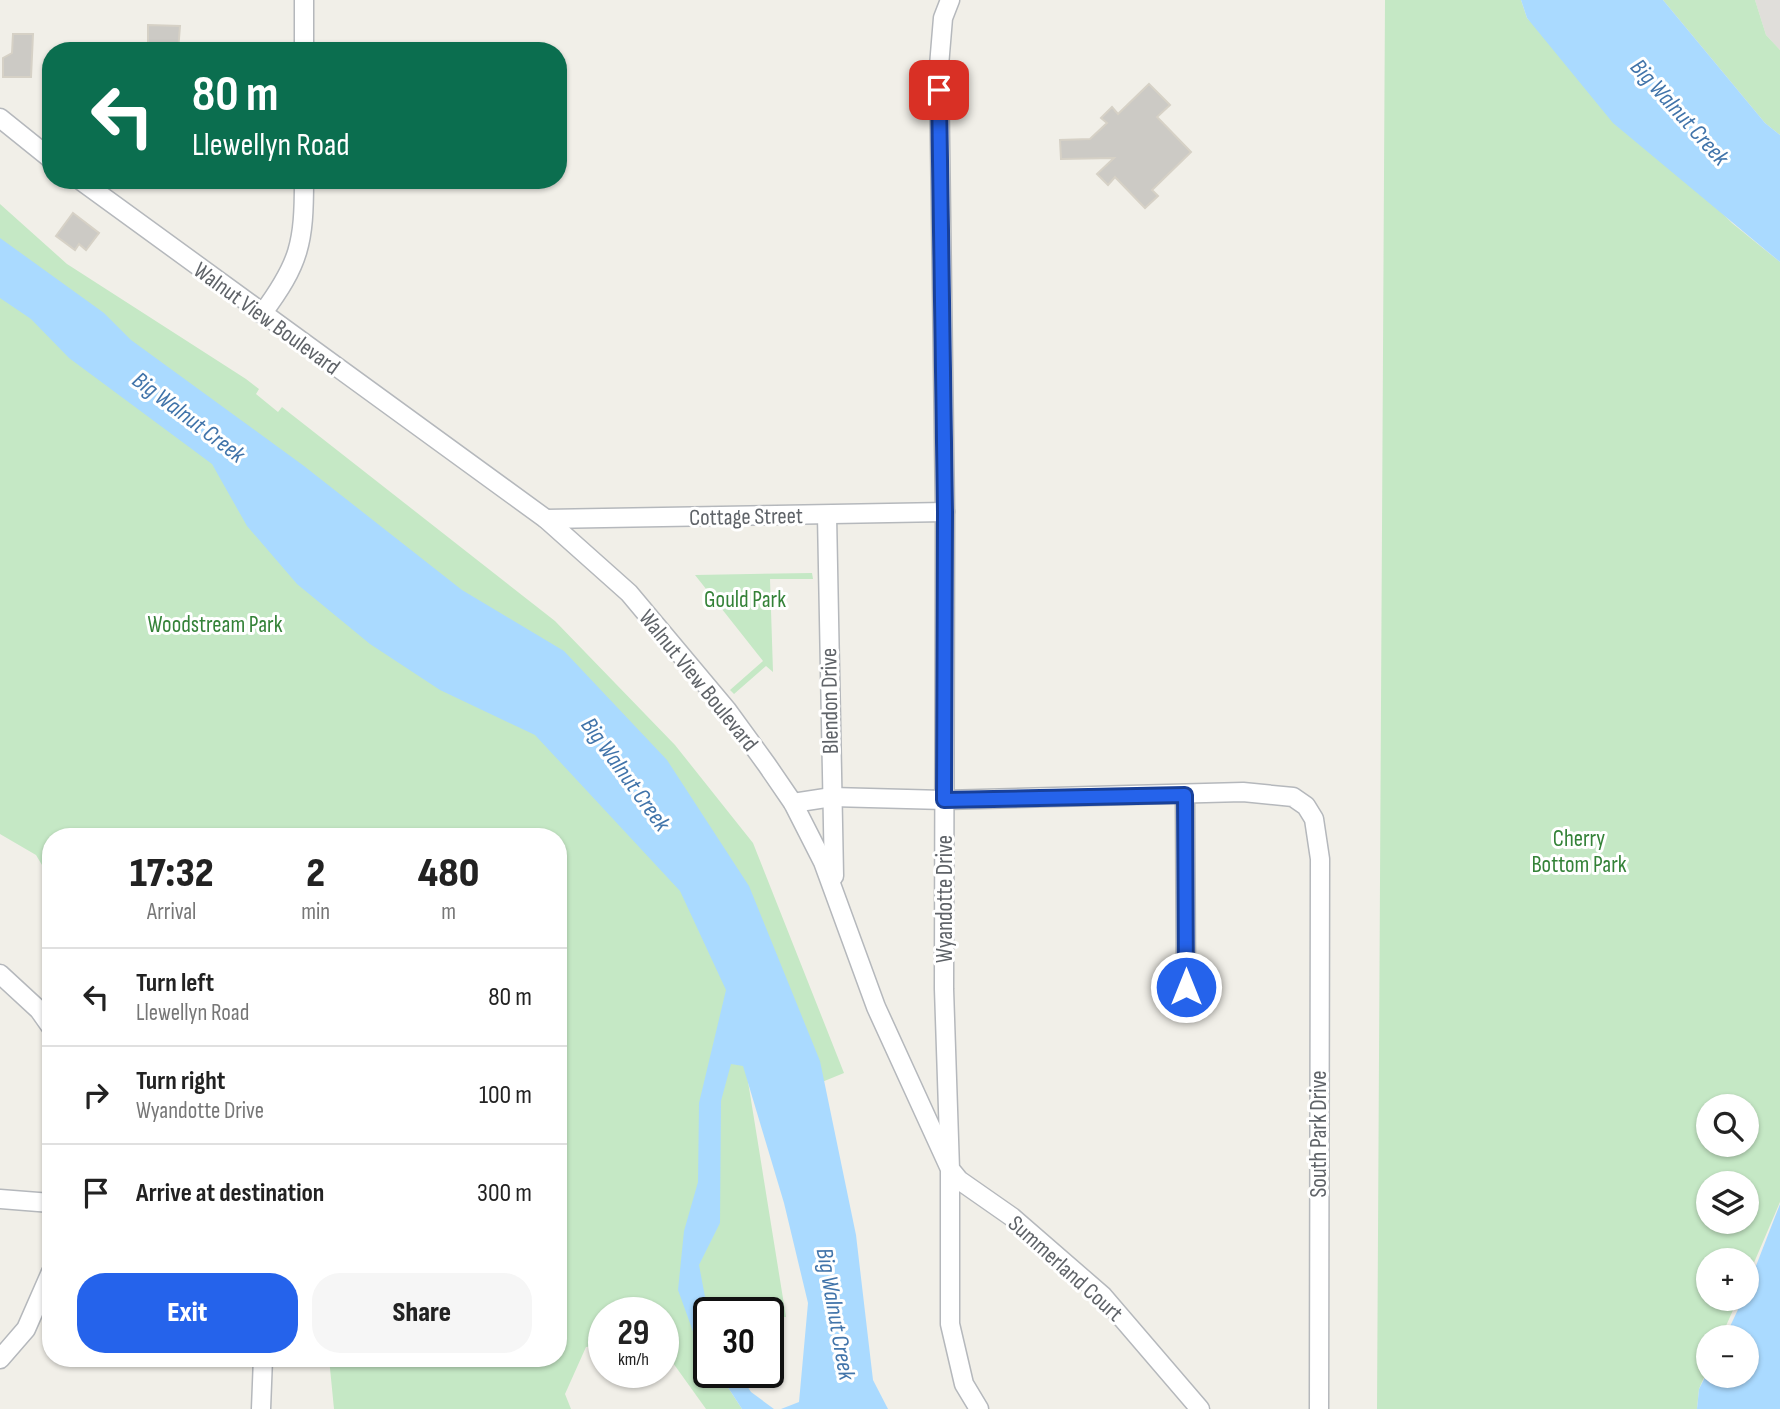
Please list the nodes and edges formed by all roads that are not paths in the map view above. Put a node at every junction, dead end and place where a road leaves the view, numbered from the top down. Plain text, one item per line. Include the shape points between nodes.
1 (304, 0) edge
2 (950, 0) edge
3 (304, 42) edge
4 (0, 118) edge
5 (42, 152) edge
6 (92, 189) edge
7 (304, 189) edge
8 (262, 314) junction
9 (945, 512) junction
10 (827, 515) junction
11 (546, 519) junction
12 (1185, 795) junction
13 (832, 797) junction
14 (944, 800) junction
15 (793, 803) junction
16 (834, 886) junction
17 (0, 974) edge
18 (1186, 987) dead end
19 (42, 1014) edge
20 (950, 1169) junction
21 (0, 1199) edge
22 (42, 1202) edge
23 (42, 1293) edge
24 (0, 1359) edge
25 (263, 1367) edge
26 (261, 1409) edge
27 (979, 1409) edge
28 (1200, 1409) edge
29 (1319, 1409) edge

1 - 3 street
2 - 9 street, Wyandotte Drive via 943,18 939,66
4 - 5 street
6 - 8 street, Walnut View Boulevard
7 - 8 street via 304,227 297,259
8 - 11 street, Walnut View Boulevard
9 - 10 street, Cottage Street
9 - 14 street, Wyandotte Drive
10 - 11 street, Cottage Street
10 - 13 street, Blendon Drive
11 - 15 street, Walnut View Boulevard via 629,593 727,710
12 - 14 street, South Park Drive
12 - 18 street
12 - 29 street, South Park Drive via 1293,797 1314,818 1320,859
13 - 14 street, South Park Drive
13 - 15 street, South Park Drive
13 - 16 street, Blendon Drive
14 - 20 street, Wyandotte Drive
15 - 16 street, Walnut View Boulevard
16 - 20 street, Walnut View Boulevard via 876,1007
17 - 19 street
20 - 27 street, Walnut View Boulevard via 950,1324 964,1384
20 - 28 street, Summerland Court via 1103,1296
21 - 22 street
23 - 24 street via 26,1329
25 - 26 street

